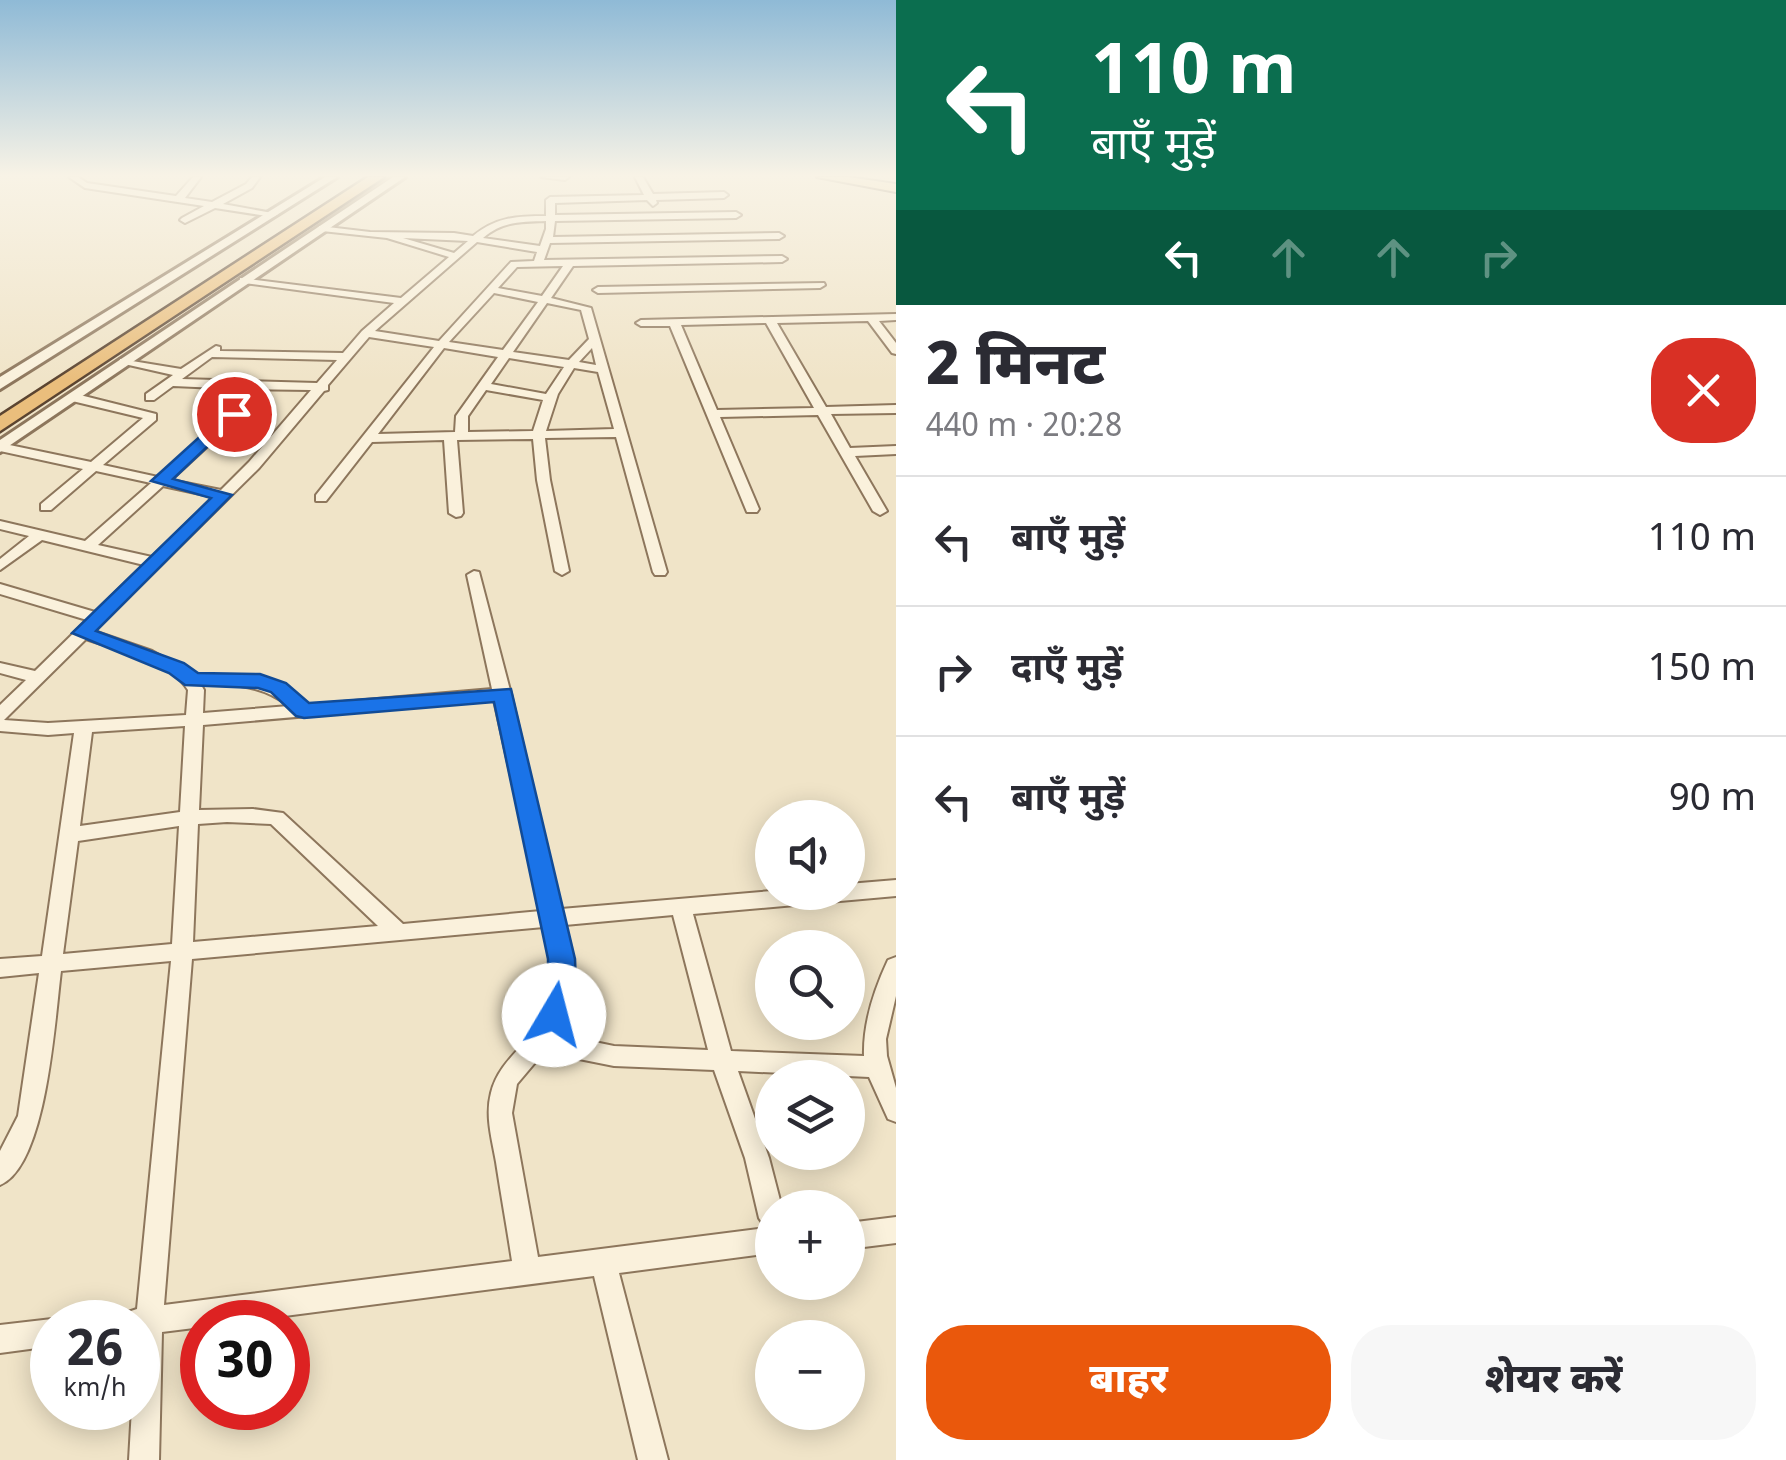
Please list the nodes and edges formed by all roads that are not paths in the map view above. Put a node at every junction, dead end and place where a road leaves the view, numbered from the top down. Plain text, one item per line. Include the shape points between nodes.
1 (222, 245) edge
2 (246, 245) edge
3 (274, 245) edge
4 (296, 245) edge
5 (409, 245) edge
6 (467, 245) edge
7 (546, 245) edge
8 (679, 245) edge
9 (454, 256) junction
10 (782, 259) dead end
11 (690, 262) junction
12 (538, 263) junction
13 (640, 263) junction
14 (569, 264) junction
15 (244, 280) junction
16 (820, 284) dead end
17 (702, 287) junction
18 (652, 288) junction
19 (490, 290) junction
20 (598, 290) dead end
21 (548, 298) junction
22 (401, 301) junction
23 (896, 316) edge
24 (871, 317) junction
25 (770, 320) junction
26 (674, 322) junction
27 (718, 322) junction
28 (641, 323) dead end
29 (366, 333) junction
30 (594, 340) junction
31 (224, 343) dead end
32 (440, 346) junction
33 (896, 351) edge
34 (210, 354) junction
35 (505, 355) junction
36 (347, 357) junction
37 (124, 361) junction
38 (571, 364) junction
39 (602, 369) junction
40 (183, 373) junction
41 (171, 382) junction
42 (0, 384) edge
43 (324, 386) junction
44 (483, 386) junction
45 (225, 387) junction
46 (72, 397) junction
47 (150, 397) dead end
48 (551, 398) junction
49 (0, 404) edge
50 (896, 409) edge
51 (822, 411) junction
52 (712, 414) junction
53 (0, 426) edge
54 (620, 433) junction
55 (539, 435) junction
56 (456, 436) junction
57 (368, 438) junction
58 (0, 447) edge
59 (896, 450) edge
60 (846, 452) junction
61 (94, 467) junction
62 (160, 481) junction
63 (224, 495) junction
64 (321, 498) dead end
65 (46, 507) dead end
66 (752, 509) dead end
67 (880, 511) dead end
68 (456, 513) dead end
69 (0, 525) edge
70 (39, 535) junction
71 (87, 547) junction
72 (156, 562) junction
73 (0, 566) edge
74 (562, 571) dead end
75 (660, 572) dead end
76 (474, 575) dead end
77 (0, 589) edge
78 (98, 618) junction
79 (82, 633) junction
80 (0, 668) edge
81 (36, 677) junction
82 (193, 680) junction
83 (503, 694) junction
84 (304, 711) junction
85 (0, 715) edge
86 (194, 720) junction
87 (0, 726) edge
88 (84, 726) junction
89 (189, 820) junction
90 (68, 835) junction
91 (896, 888) edge
92 (865, 890) edge
93 (755, 900) edge
94 (680, 906) junction
95 (552, 918) junction
96 (398, 932) junction
97 (182, 952) junction
98 (49, 964) junction
99 (896, 966) edge
100 (0, 968) edge
101 (539, 1040) junction
102 (722, 1060) junction
103 (875, 1066) junction
104 (896, 1112) edge
105 (0, 1172) edge
106 (765, 1190) edge
107 (896, 1230) edge
108 (865, 1234) edge
109 (755, 1242) edge
110 (603, 1261) junction
111 (527, 1270) junction
112 (145, 1300) edge
113 (160, 1320) edge
114 (30, 1336) edge
115 (0, 1339) edge
116 (144, 1430) edge
117 (144, 1460) edge
118 (653, 1460) edge

1 - 42 street
2 - 49 highway
3 - 53 highway
4 - 15 street
5 - 9 street
6 - 9 street
7 - 12 street
8 - 11 street
9 - 22 street
10 - 11 street
11 - 13 street
11 - 17 street
12 - 14 street
12 - 19 street via 514,264
13 - 14 street
13 - 18 street
14 - 21 street
15 - 22 street
15 - 37 street
16 - 17 street
17 - 18 street
17 - 27 street
18 - 20 street
19 - 21 street
19 - 32 street
21 - 30 street via 583,305
21 - 35 street
22 - 29 street
23 - 24 street
24 - 25 street
24 - 33 street
25 - 27 street
25 - 51 street
26 - 27 street
26 - 28 street
26 - 52 street
29 - 32 street
29 - 36 street
30 - 38 street
30 - 39 street
31 - 34 street
32 - 35 street
32 - 57 street
34 - 36 street
34 - 40 street
35 - 38 street
35 - 44 street
36 - 43 street
37 - 40 street
37 - 46 street
38 - 39 street
38 - 48 street
39 - 54 street
40 - 41 street
41 - 45 street
41 - 47 street
43 - 45 street
43 - 63 street
44 - 48 street
44 - 56 street
45 - 62 street via 212,407 232,412 232,418
46 - 58 street
46 - 61 street via 152,418
48 - 55 street
50 - 51 street
51 - 52 street
51 - 60 street
52 - 66 street
54 - 55 street
54 - 75 street
55 - 56 street
55 - 74 street
56 - 57 street
56 - 68 street
57 - 64 street
58 - 61 street
59 - 60 street
60 - 67 street
61 - 62 street
61 - 65 street
62 - 63 street
62 - 71 street
63 - 72 street
69 - 70 street
70 - 71 street
70 - 73 street
71 - 72 street
72 - 78 street
76 - 83 street
77 - 78 street
78 - 79 street
79 - 81 street
79 - 82 street
80 - 81 street
81 - 85 street
82 - 84 street via 260,681
82 - 86 street
83 - 84 street
83 - 95 street
84 - 86 street
86 - 88 street
86 - 89 street
87 - 88 street
88 - 90 street
89 - 90 street
89 - 96 street via 276,818
89 - 97 street
90 - 98 street
91 - 92 street
93 - 94 street
94 - 95 street
94 - 102 street
95 - 96 street
95 - 101 street via 562,986
96 - 97 street
97 - 98 street
97 - 112 street
98 - 100 street
98 - 105 street via 30,1116
99 - 103 street via 876,1020
101 - 102 street via 614,1056
101 - 111 street via 501,1089
102 - 103 street
102 - 106 street
103 - 104 street
107 - 108 street
109 - 110 street
110 - 111 street
110 - 118 street
111 - 113 street
114 - 115 street
116 - 117 street

